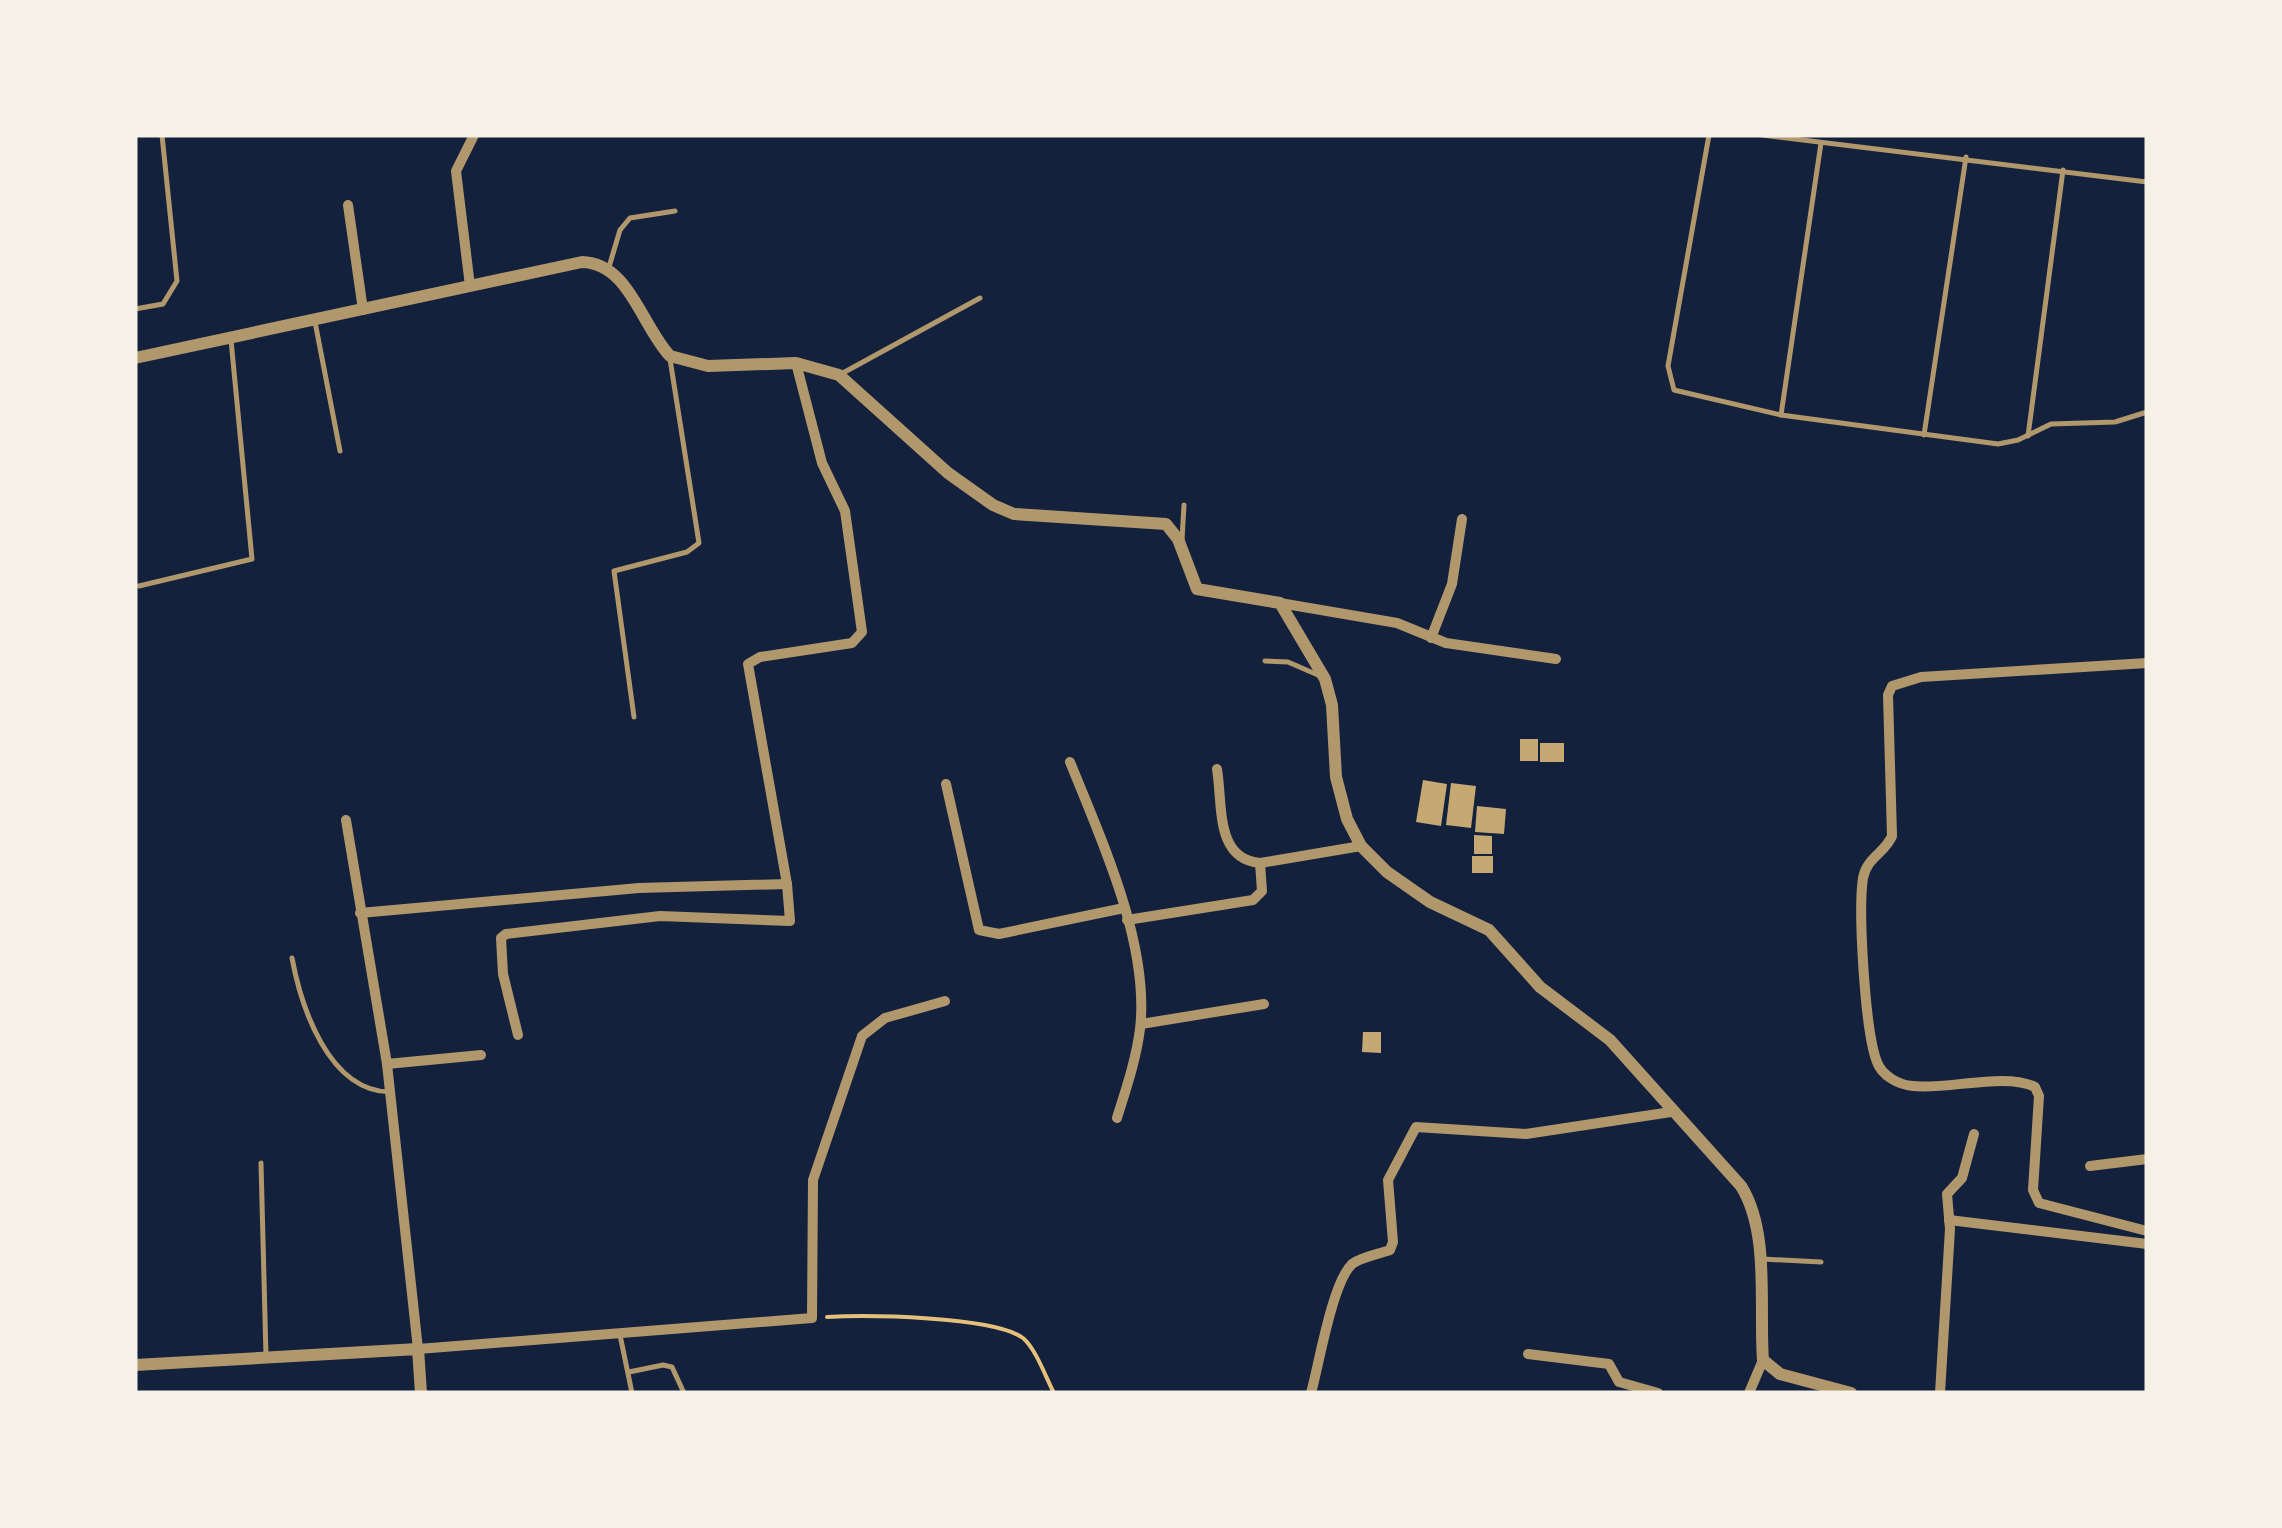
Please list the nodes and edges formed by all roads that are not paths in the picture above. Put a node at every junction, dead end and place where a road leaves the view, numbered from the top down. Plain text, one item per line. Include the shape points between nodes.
1 (162, 135) edge
2 (474, 135) edge
3 (1709, 135) edge
4 (1762, 135) edge
5 (1821, 144) junction
6 (1966, 157) junction
7 (2063, 170) junction
8 (2147, 182) edge
9 (348, 205) dead end
10 (675, 210) dead end
11 (609, 267) junction
12 (470, 286) junction
13 (980, 298) dead end
14 (135, 308) edge
15 (364, 310) junction
16 (315, 322) junction
17 (231, 340) junction
18 (670, 356) junction
19 (135, 358) edge
20 (796, 363) junction
21 (839, 375) junction
22 (2147, 412) edge
23 (1781, 415) junction
24 (1924, 435) junction
25 (2028, 436) junction
26 (340, 451) dead end
27 (1184, 504) dead end
28 (1462, 520) dead end
29 (1182, 548) junction
30 (139, 586) dead end
31 (1280, 602) junction
32 (1431, 638) junction
33 (1556, 660) dead end
34 (1266, 662) dead end
35 (2147, 663) edge
36 (1324, 680) junction
37 (634, 718) dead end
38 (1070, 762) dead end
39 (1218, 769) dead end
40 (946, 784) dead end
41 (346, 820) dead end
42 (1362, 846) junction
43 (1260, 863) junction
44 (788, 884) junction
45 (360, 913) junction
46 (1125, 914) junction
47 (292, 958) dead end
48 (945, 1001) dead end
49 (1264, 1004) dead end
50 (1140, 1024) junction
51 (518, 1035) dead end
52 (481, 1055) dead end
53 (387, 1064) junction
54 (390, 1092) junction
55 (1671, 1112) junction
56 (1116, 1118) dead end
57 (1974, 1134) dead end
58 (2147, 1159) edge
59 (261, 1162) dead end
60 (2090, 1166) dead end
61 (1949, 1220) junction
62 (2147, 1231) edge
63 (2147, 1244) edge
64 (1760, 1259) junction
65 (1822, 1262) dead end
66 (619, 1332) junction
67 (418, 1349) junction
68 (1528, 1354) dead end
69 (266, 1356) junction
70 (1763, 1360) junction
71 (135, 1365) edge
72 (630, 1372) junction
73 (421, 1393) edge
74 (632, 1393) edge
75 (684, 1393) edge
76 (1311, 1393) edge
77 (1658, 1393) edge
78 (1749, 1393) edge
79 (1851, 1393) edge
80 (1940, 1393) edge

1 - 14 lane via 177,281 162,304
2 - 12 street via 456,171
3 - 23 lane via 1669,378 1674,390
4 - 5 lane
5 - 6 lane
5 - 23 lane
6 - 7 lane
6 - 24 lane
7 - 8 lane
7 - 25 lane
9 - 15 street
10 - 11 lane via 630,218
11 - 12 street via 582,262
11 - 18 street
12 - 15 street
13 - 21 lane
15 - 16 street
16 - 17 street
16 - 26 lane
17 - 19 street
17 - 30 lane via 252,558
18 - 20 street via 708,366
18 - 37 lane via 699,544 614,570
20 - 21 street
20 - 44 street via 822,463 845,511 862,632 856,642 748,664
21 - 29 street via 994,506 1041,518 1155,520 1171,527
22 - 25 lane via 2115,422 2051,424
23 - 24 lane
24 - 25 lane via 1998,444
27 - 29 lane
28 - 32 street via 1452,584
29 - 31 street via 1202,592
31 - 32 street via 1397,623
31 - 36 street
32 - 33 street
34 - 36 lane via 1300,666
35 - 62 street via 1898,681 1888,695 1892,836 1870,858 1862,899 1866,1011 1877,1063 1886,1075 1910,1086 2036,1087 2038,1203
36 - 42 street via 1336,777
38 - 46 street
39 - 43 street via 1233,856
40 - 46 street via 979,930 1000,934
41 - 45 street
42 - 43 street
42 - 55 street via 1430,902 1488,930 1540,987 1610,1040
43 - 46 street via 1262,891 1253,900
44 - 45 street via 639,888
44 - 51 street via 790,920 660,916 506,934 503,974
45 - 53 street
46 - 50 street
47 - 54 lane via 318,1040 340,1067 376,1092
48 - 66 street via 885,1018 862,1036 814,1180 812,1318
49 - 50 street
50 - 56 street
52 - 53 street
53 - 54 street
54 - 67 street
55 - 64 street via 1753,1204
55 - 76 street via 1508,1134 1413,1130 1388,1180 1390,1250 1353,1264 1347,1273
57 - 61 street via 1962,1178 1947,1194
58 - 60 street
59 - 69 lane
61 - 63 street
61 - 80 street
64 - 65 lane
64 - 70 street
66 - 67 street
66 - 72 lane
67 - 69 street
67 - 73 street
68 - 77 street via 1609,1364 1619,1382
69 - 71 street
70 - 78 street
70 - 79 street via 1780,1374
72 - 74 lane
72 - 75 lane via 672,1368

